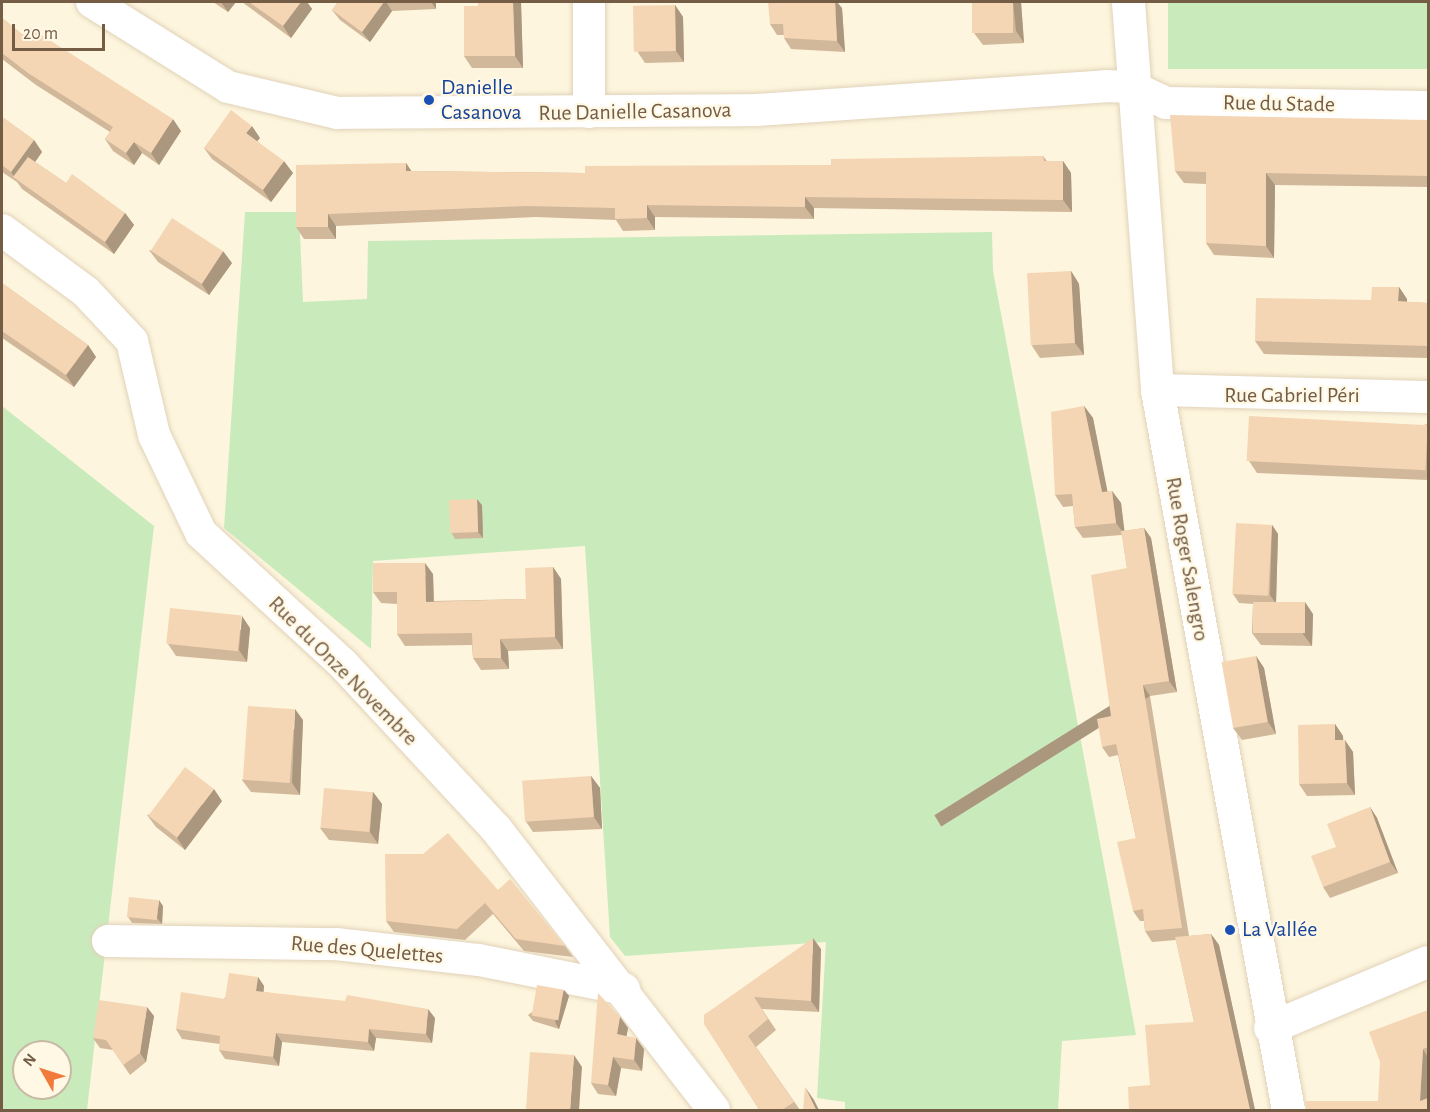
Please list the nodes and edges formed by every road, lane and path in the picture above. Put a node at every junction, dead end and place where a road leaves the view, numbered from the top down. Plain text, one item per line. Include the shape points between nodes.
1 (92, 2) edge
2 (589, 2) edge
3 (1128, 2) edge
4 (1132, 87) junction
5 (1428, 107) edge
6 (589, 112) junction
7 (2, 230) edge
8 (1157, 390) junction
9 (1428, 397) edge
10 (108, 941) dead end
11 (1428, 962) edge
12 (624, 989) junction
13 (1270, 1029) junction
14 (714, 1110) edge
15 (1288, 1110) edge

1 - 6 street, Rue Danielle Casanova via 228,87 337,113
2 - 6 street
3 - 4 street, Rue Roger Salengro
4 - 5 street, Rue du Stade via 1166,103
4 - 6 street, Rue Danielle Casanova via 876,105
4 - 8 street, Rue Roger Salengro
7 - 12 street, Rue du Onze Novembre via 86,292 132,341 154,435 201,533 343,664 489,821
8 - 9 street, Rue Gabriel Péri
8 - 13 street, Rue Roger Salengro
10 - 12 street, Rue des Quelettes via 336,944 479,960
11 - 13 street
12 - 14 street, Rue du Onze Novembre
13 - 15 street, Rue Roger Salengro

